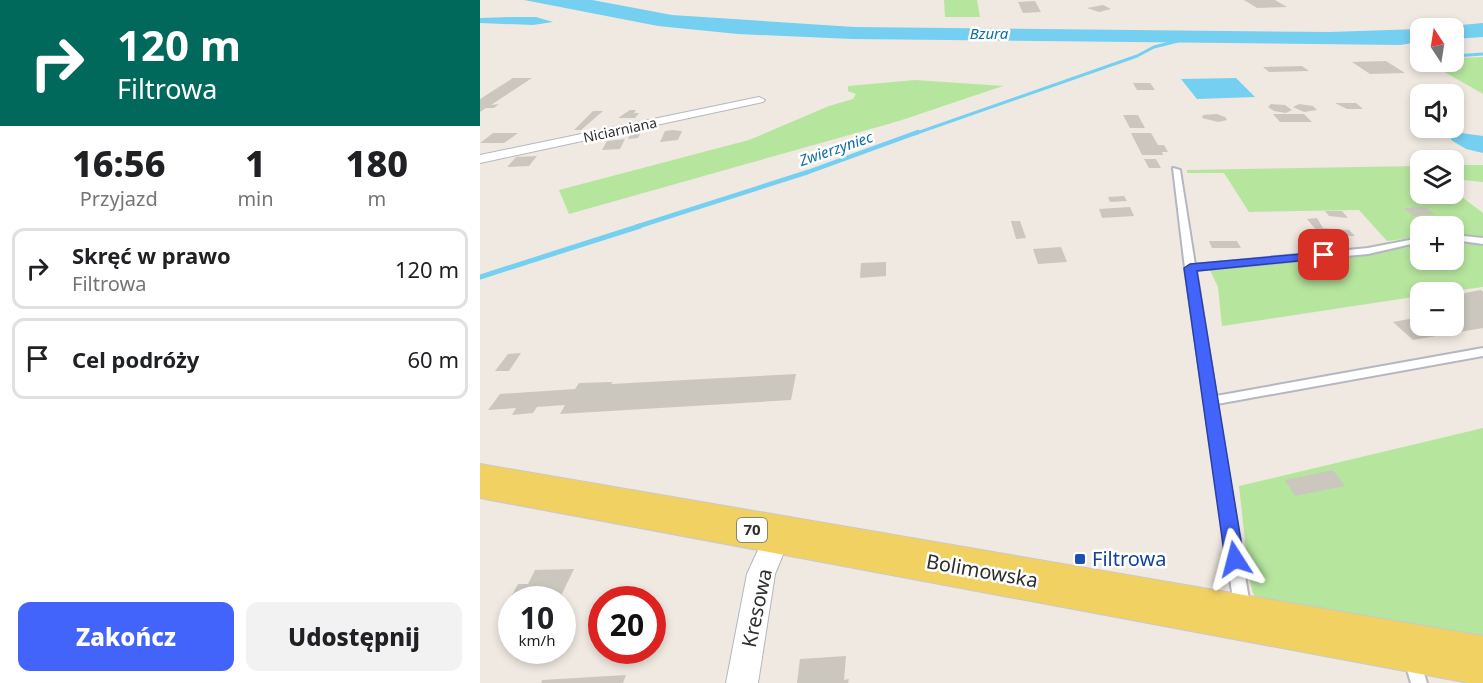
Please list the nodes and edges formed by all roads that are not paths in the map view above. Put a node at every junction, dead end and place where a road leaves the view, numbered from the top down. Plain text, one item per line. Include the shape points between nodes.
1 (759, 99) dead end
2 (480, 159) edge
3 (1176, 170) dead end
4 (1464, 239) edge
5 (1483, 241) edge
6 (1410, 242) edge
7 (1190, 268) junction
8 (1483, 352) edge
9 (1211, 401) junction
10 (480, 481) edge
11 (778, 535) junction
12 (1244, 618) junction
13 (1483, 661) edge
14 (1413, 665) edge
15 (742, 683) edge

1 - 2 street, Niciarniana
3 - 7 lane
4 - 5 lane
6 - 7 lane via 1368,251
7 - 9 lane
8 - 9 lane
9 - 12 lane
10 - 11 main road, Bolimowska / 70
11 - 12 main road, Bolimowska / 70
11 - 15 street, Kresowa via 761,574
12 - 14 main road, Bolimowska / 70
13 - 14 main road, Bolimowska / 70

